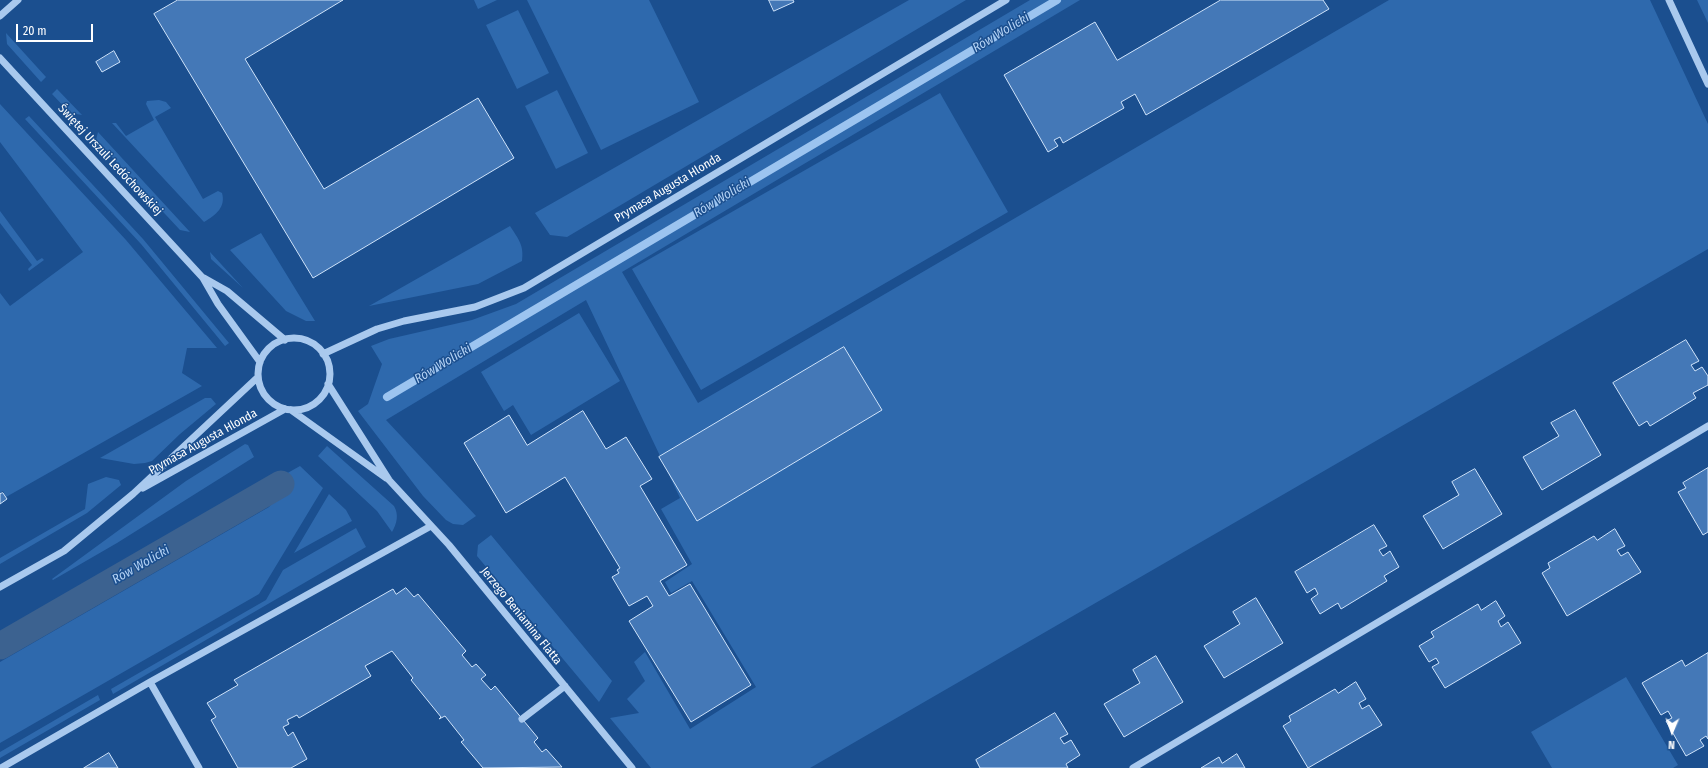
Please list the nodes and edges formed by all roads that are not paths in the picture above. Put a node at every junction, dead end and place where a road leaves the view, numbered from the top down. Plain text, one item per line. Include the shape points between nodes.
1 (18, 0) edge
2 (1006, 0) edge
3 (1669, 0) edge
4 (0, 16) edge
5 (0, 58) edge
6 (1708, 84) edge
7 (203, 278) junction
8 (285, 340) junction
9 (323, 354) junction
10 (260, 362) junction
11 (258, 376) junction
12 (328, 384) junction
13 (288, 409) junction
14 (1708, 426) edge
15 (390, 480) junction
16 (132, 494) junction
17 (431, 526) junction
18 (0, 587) edge
19 (150, 682) junction
20 (565, 686) junction
21 (522, 719) dead end
22 (1, 768) edge
23 (199, 768) edge
24 (632, 768) edge
25 (1133, 768) edge

1 - 4 street
2 - 9 street, Prymasa Augusta Hlonda via 524,288 475,307 377,329
3 - 6 street
5 - 7 street, Świętej Urszuli Ledóchowskiej
7 - 8 street, Świętej Urszuli Ledóchowskiej via 227,291
7 - 10 street, Świętej Urszuli Ledóchowskiej via 218,304
8 - 9 street via 307,341
8 - 10 street via 270,347
9 - 12 street via 328,364
10 - 11 street
11 - 13 street via 260,387 266,397 274,404
11 - 16 street, Prymasa Augusta Hlonda
12 - 13 street via 323,395 314,404 303,409
12 - 15 street, Jerzego Beniamina Flatta
13 - 15 street, Jerzego Beniamina Flatta
13 - 16 street, Prymasa Augusta Hlonda
14 - 25 street
15 - 17 street, Jerzego Beniamina Flatta
16 - 18 street, Prymasa Augusta Hlonda via 64,551
17 - 19 street
17 - 20 street, Jerzego Beniamina Flatta
19 - 22 street
19 - 23 street
20 - 21 street
20 - 24 street, Jerzego Beniamina Flatta

